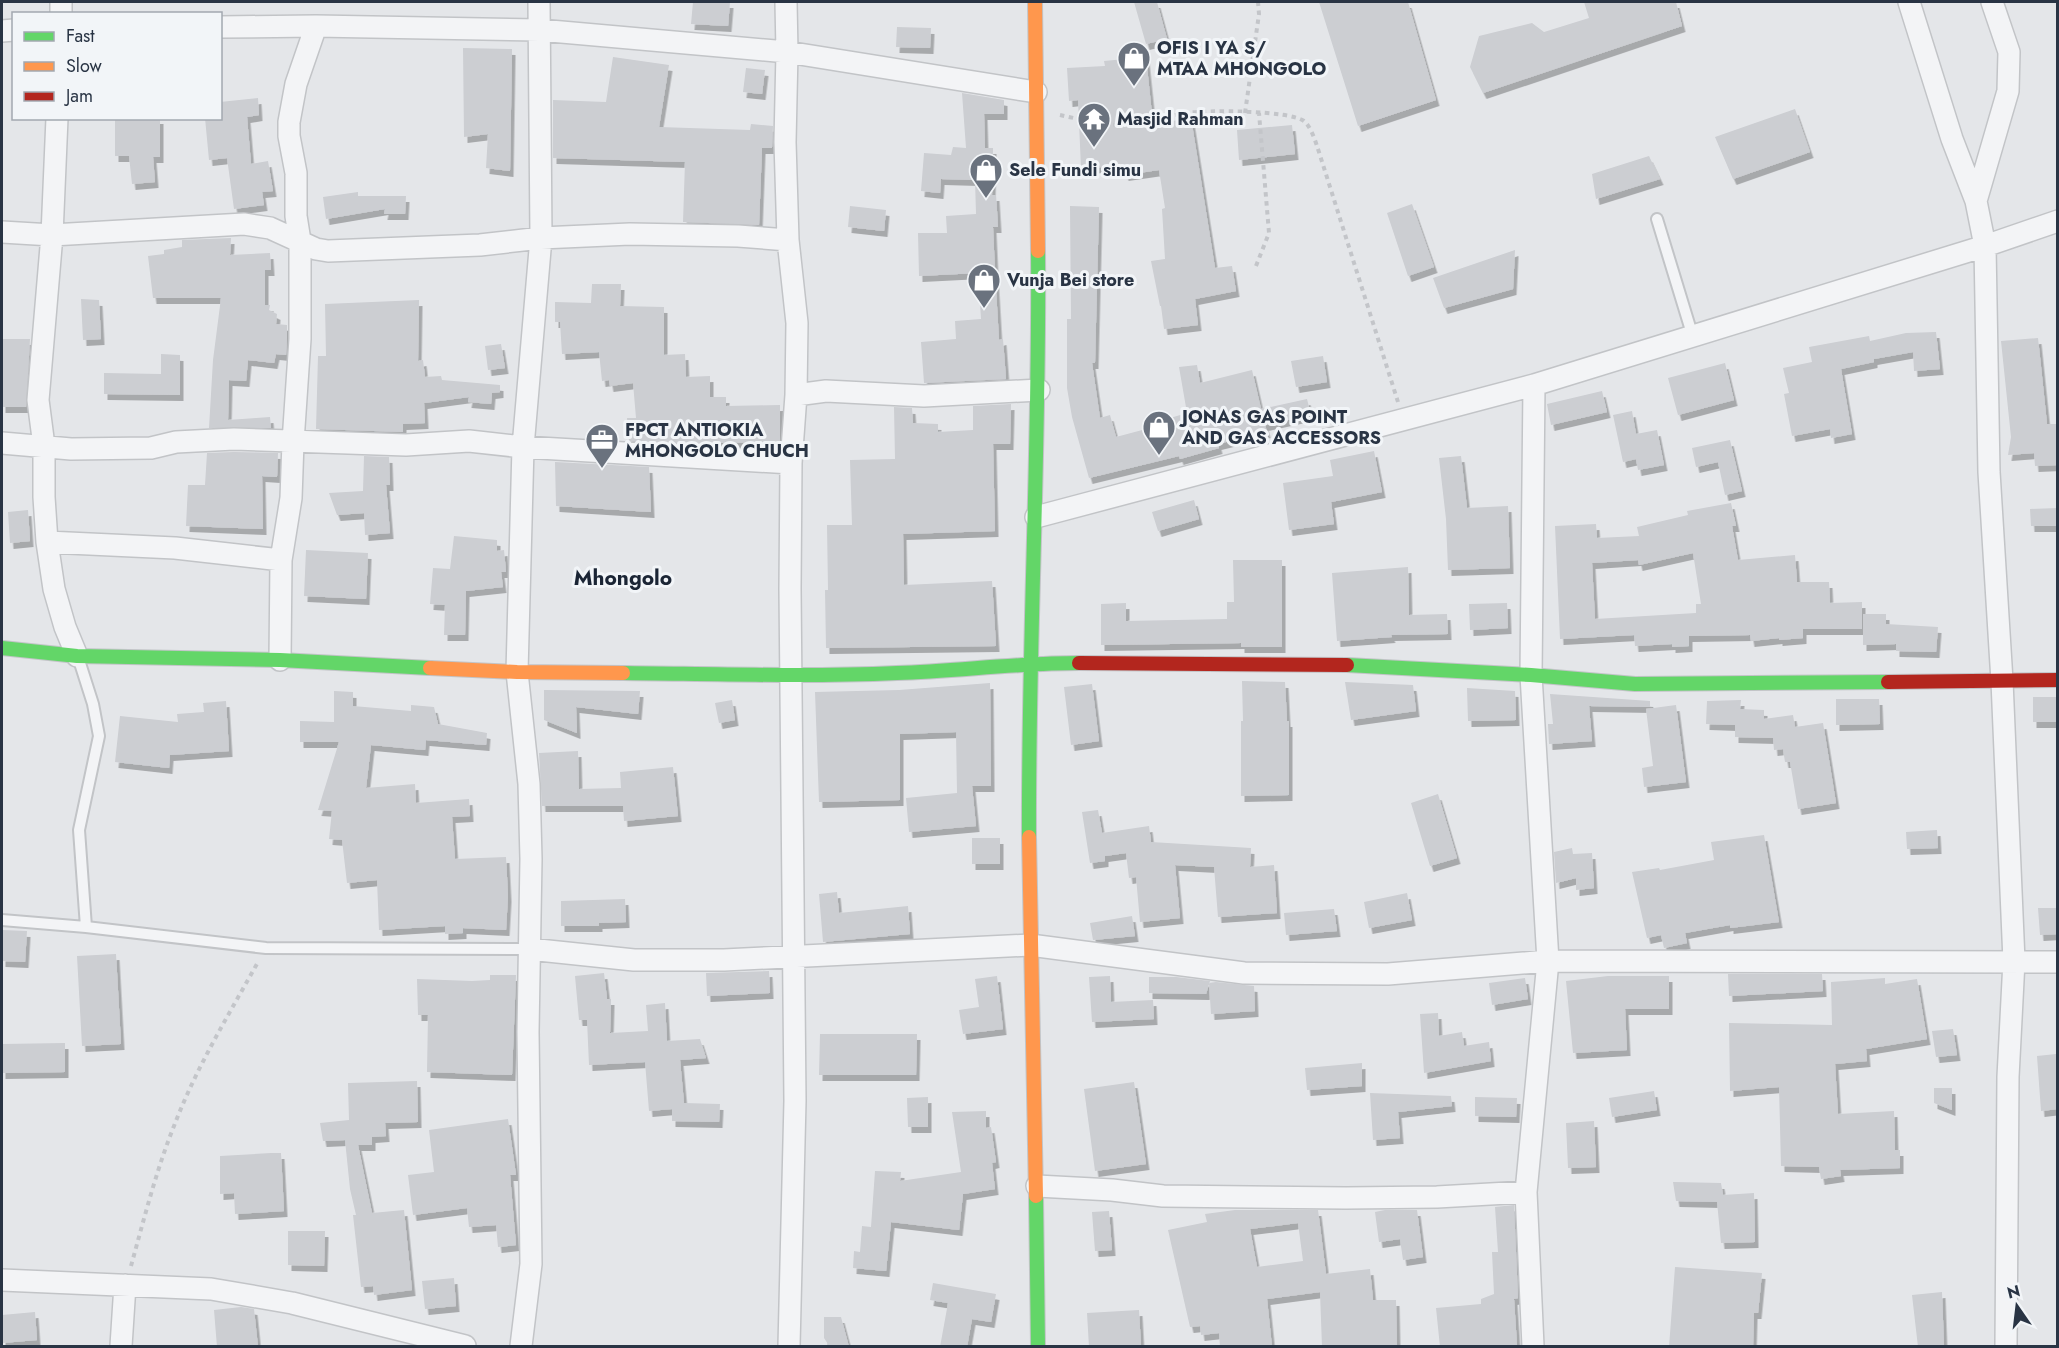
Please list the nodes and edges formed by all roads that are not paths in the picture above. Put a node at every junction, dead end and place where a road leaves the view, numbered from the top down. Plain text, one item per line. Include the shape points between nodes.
1 (539, 2) edge
2 (786, 2) edge
3 (1035, 2) edge
4 (1909, 2) edge
5 (1992, 2) edge
6 (316, 26) junction
7 (222, 27) edge
8 (539, 30) junction
9 (787, 52) junction
10 (1036, 100) junction
11 (57, 120) edge
12 (1976, 201) junction
13 (1657, 219) dead end
14 (2058, 221) edge
15 (2, 232) edge
16 (52, 235) junction
17 (541, 238) junction
18 (788, 240) junction
19 (300, 241) junction
20 (1986, 246) junction
21 (1693, 337) junction
22 (1534, 385) junction
23 (1039, 390) junction
24 (796, 394) junction
25 (293, 442) junction
26 (2, 443) edge
27 (44, 446) junction
28 (523, 447) junction
29 (791, 463) junction
30 (1036, 517) junction
31 (47, 542) junction
32 (281, 560) junction
33 (2, 648) edge
34 (77, 656) junction
35 (280, 660) junction
36 (1030, 663) junction
37 (517, 672) junction
38 (792, 675) junction
39 (1531, 675) junction
40 (2002, 681) junction
41 (2058, 681) edge
42 (2, 920) edge
43 (86, 927) junction
44 (1030, 945) junction
45 (529, 949) junction
46 (793, 956) junction
47 (1548, 961) junction
48 (2014, 961) junction
49 (2058, 962) edge
50 (1036, 1186) junction
51 (1526, 1192) junction
52 (2, 1280) edge
53 (125, 1285) junction
54 (413, 1341) edge
55 (121, 1347) edge
56 (465, 1347) edge
57 (521, 1347) edge
58 (789, 1347) edge
59 (1038, 1347) edge
60 (1533, 1347) edge
61 (2006, 1347) edge

1 - 8 street
2 - 9 street
3 - 10 street
4 - 12 street
5 - 12 street via 2009,52 2008,92
6 - 7 street
6 - 8 street
6 - 19 street via 296,84 289,122
8 - 9 street
8 - 17 street
9 - 10 street
9 - 18 street
10 - 23 street
11 - 16 street
12 - 20 street
13 - 21 lane
14 - 20 street
15 - 16 street
16 - 19 street via 244,224 270,228
16 - 27 street via 38,400
17 - 18 street via 630,234
17 - 19 street via 480,245 328,251
17 - 28 street
18 - 24 street via 797,322
19 - 25 street via 300,339
20 - 21 street
20 - 40 street via 1989,472
21 - 22 street
22 - 30 street
22 - 39 street
23 - 24 street via 924,396
23 - 30 street
24 - 29 street
25 - 27 street via 234,439 176,442 152,448
25 - 28 street via 406,445 469,441
25 - 32 street via 291,498
26 - 27 street
27 - 31 street
28 - 29 street
28 - 37 street
29 - 38 street
30 - 36 street
31 - 32 street via 175,548
31 - 34 street via 54,589
32 - 35 street
33 - 34 street
34 - 35 street
34 - 43 lane via 99,736 79,830
35 - 37 street
36 - 38 street via 898,673
36 - 39 street via 1371,665
36 - 44 street
37 - 38 street
37 - 45 street via 529,784
38 - 46 street
39 - 40 street via 1635,684
39 - 47 street
40 - 41 street
40 - 48 street
42 - 43 lane
43 - 45 lane via 266,948
44 - 46 street
44 - 47 street via 1244,973 1388,974
44 - 50 street
45 - 46 street via 634,960
45 - 57 street via 531,1264
46 - 58 street via 795,1101
47 - 48 street
47 - 51 street
48 - 49 street
48 - 61 street via 2008,1077
50 - 51 street via 1163,1196 1391,1197
50 - 59 street
51 - 60 street
52 - 53 street
53 - 54 street via 211,1289 292,1303
53 - 55 street
54 - 56 street

